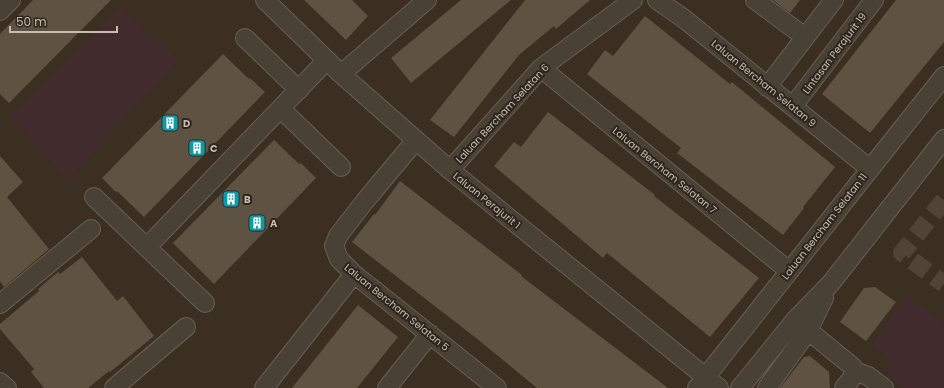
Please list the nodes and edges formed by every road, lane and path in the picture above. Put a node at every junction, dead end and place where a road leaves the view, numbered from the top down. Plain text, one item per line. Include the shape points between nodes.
1 (11, 0) edge
2 (265, 0) edge
3 (427, 0) edge
4 (633, 0) edge
5 (657, 0) edge
6 (755, 0) edge
7 (834, 0) edge
8 (874, 0) edge
9 (0, 11) edge
10 (805, 37) junction
11 (245, 38) dead end
12 (327, 60) junction
13 (541, 68) junction
14 (341, 74) junction
15 (944, 76) edge
16 (767, 86) junction
17 (298, 90) junction
18 (793, 106) junction
19 (281, 109) junction
20 (944, 139) edge
21 (416, 140) junction
22 (341, 167) dead end
23 (870, 169) junction
24 (450, 170) junction
25 (94, 197) dead end
26 (91, 229) dead end
27 (147, 247) junction
28 (789, 271) junction
29 (354, 274) junction
30 (205, 303) dead end
31 (0, 304) edge
32 (802, 325) junction
33 (186, 327) dead end
34 (430, 334) junction
35 (788, 359) junction
36 (854, 370) junction
37 (0, 382) edge
38 (701, 383) edge
39 (7, 388) edge
40 (114, 388) edge
41 (264, 388) edge
42 (387, 388) edge
43 (497, 388) edge
44 (719, 388) edge
45 (740, 388) edge
46 (756, 388) edge
47 (767, 388) edge
48 (844, 388) edge
49 (884, 388) edge

1 - 9 street
2 - 12 street, Laluan Perajurit 1
3 - 14 street
4 - 13 street, Laluan Bercham Selatan 6
5 - 16 street, Laluan Bercham Selatan 9
6 - 10 street
7 - 10 street
8 - 18 street, Lintasan Perajurit 19
10 - 16 street
11 - 17 street
12 - 14 street, Laluan Perajurit 1
12 - 17 street
13 - 24 street, Laluan Bercham Selatan 6
13 - 28 street, Laluan Bercham Selatan 7
14 - 21 street, Laluan Perajurit 1
15 - 23 street, Laluan Bercham Selatan 11
16 - 18 street, Laluan Bercham Selatan 9
17 - 19 street
18 - 23 street, Laluan Bercham Selatan 9
19 - 22 street
19 - 27 street
20 - 32 street via 831,283
21 - 24 street, Laluan Perajurit 1
21 - 29 street, Laluan Bercham Selatan 5 via 338,236 334,246 339,259
23 - 28 street, Laluan Bercham Selatan 11
24 - 38 street, Laluan Perajurit 1
25 - 27 street
26 - 31 street
27 - 30 street
28 - 38 street, Laluan Bercham Selatan 11
29 - 34 street, Laluan Bercham Selatan 5
29 - 41 street
32 - 35 street
32 - 36 street
32 - 45 street
33 - 40 street
34 - 42 street
34 - 43 street, Laluan Bercham Selatan 5
35 - 46 street via 771,370
35 - 47 street
36 - 48 street via 854,375
36 - 49 street via 868,376
37 - 39 street
38 - 44 street, Laluan Perajurit 1

